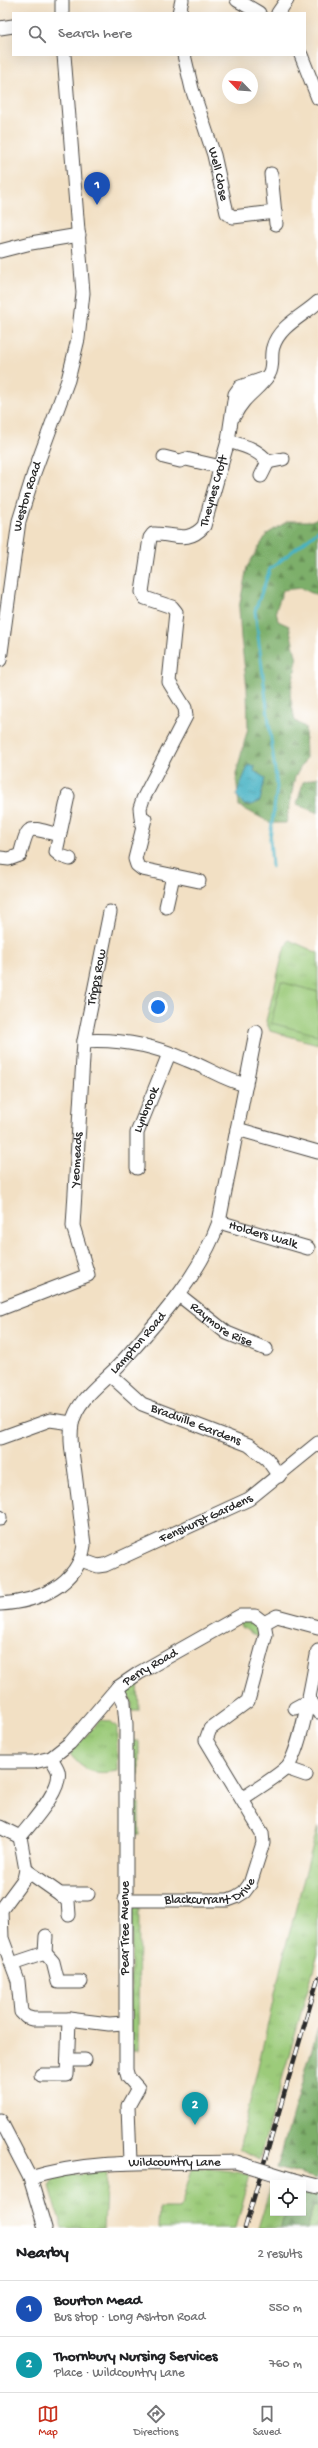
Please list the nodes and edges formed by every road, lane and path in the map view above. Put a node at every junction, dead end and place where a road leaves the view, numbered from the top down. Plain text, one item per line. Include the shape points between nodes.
1 (62, 0) edge
2 (182, 0) edge
3 (237, 0) edge
4 (287, 0) edge
5 (62, 12) edge
6 (178, 12) edge
7 (257, 12) edge
8 (279, 12) edge
9 (12, 26) edge
10 (0, 28) edge
11 (64, 56) edge
12 (184, 56) edge
13 (301, 56) edge
14 (318, 94) edge
15 (271, 174) dead end
16 (79, 236) junction
17 (0, 251) edge
18 (318, 302) edge
19 (228, 441) junction
20 (164, 457) dead end
21 (283, 459) dead end
22 (268, 462) junction
23 (221, 467) junction
24 (262, 476) dead end
25 (0, 660) edge
26 (68, 796) dead end
27 (59, 835) junction
28 (0, 858) edge
29 (70, 859) dead end
30 (173, 876) junction
31 (198, 881) dead end
32 (166, 907) dead end
33 (110, 912) dead end
34 (256, 1032) dead end
35 (84, 1041) junction
36 (169, 1054) junction
37 (246, 1085) junction
38 (237, 1129) junction
39 (318, 1152) edge
40 (137, 1168) dead end
41 (219, 1222) junction
42 (308, 1248) dead end
43 (179, 1295) junction
44 (0, 1309) edge
45 (266, 1349) dead end
46 (110, 1375) junction
47 (72, 1423) junction
48 (0, 1438) edge
49 (318, 1443) edge
50 (279, 1476) junction
51 (81, 1560) junction
52 (0, 1604) edge
53 (264, 1623) junction
54 (318, 1627) edge
55 (318, 1651) edge
56 (117, 1688) junction
57 (306, 1711) edge
58 (51, 1758) junction
59 (0, 1762) edge
60 (286, 1768) junction
61 (306, 1775) dead end
62 (242, 1799) junction
63 (0, 1827) edge
64 (20, 1837) junction
65 (26, 1870) junction
66 (60, 1894) junction
67 (88, 1894) dead end
68 (125, 1900) junction
69 (69, 1915) dead end
70 (46, 1936) dead end
71 (44, 1953) junction
72 (12, 1964) junction
73 (81, 1982) dead end
74 (68, 2019) junction
75 (124, 2024) junction
76 (68, 2060) junction
77 (85, 2060) dead end
78 (40, 2075) dead end
79 (0, 2120) edge
80 (130, 2162) junction
81 (30, 2178) junction
82 (318, 2186) edge
83 (45, 2228) edge

1 - 5 street
2 - 6 street
3 - 7 street
4 - 8 street
9 - 10 street
11 - 16 street, Weston Road
12 - 15 street, Well Close via 187,91 214,155 222,200 227,213 233,217 275,218
13 - 14 street
16 - 17 street via 31,243
16 - 25 street, Weston Road via 83,294 78,339 68,380 34,472 20,521
18 - 19 street, Theynes Croft via 290,323 277,337 272,348 270,372 266,378 240,387 235,394
19 - 22 street, Theynes Croft via 260,452
19 - 23 street, Theynes Croft
20 - 23 street
21 - 22 street
22 - 24 street
23 - 30 street, Theynes Croft via 204,526 198,534 188,537 153,534 150,538 142,592 145,598 172,607 176,612 168,674 169,682 185,708 186,716 140,808 142,826 135,859 142,869
26 - 27 street
27 - 28 street via 29,830 25,835 20,855 9,859
27 - 29 street via 56,852
30 - 31 street, Theynes Croft
30 - 32 street
33 - 35 street, Tripps Row
34 - 37 street, Lampton Road
35 - 36 street via 120,1042
35 - 44 street, Yeomeads via 73,1226 88,1275
36 - 37 street via 229,1081
36 - 40 street, Lynbrook via 137,1133
37 - 38 street, Lampton Road
38 - 39 street
38 - 41 street, Lampton Road
41 - 42 street, Holders Walk
41 - 43 street, Lampton Road via 209,1249
43 - 45 street, Raymore Rise via 227,1332
43 - 46 street, Lampton Road
46 - 47 street, Lampton Road via 80,1406
46 - 50 street, Bradville Gardens via 142,1404 249,1445 267,1459
47 - 48 street via 50,1420
47 - 51 street, Lampton Road via 71,1441 84,1545
49 - 50 street, Fenshurst Gardens
50 - 51 street, Fenshurst Gardens via 249,1498 125,1558 98,1566
51 - 52 street, Lampton Road via 72,1576 54,1589 30,1599
53 - 54 street via 277,1616
53 - 56 street, Perry Road via 255,1616 240,1616
53 - 62 street, Blackcurrant Drive via 266,1634 248,1701 210,1729 206,1740
55 - 57 street
56 - 58 street, Perry Road via 70,1743
56 - 68 street, Pear Tree Avenue via 124,1702 126,1724
57 - 60 street
58 - 59 street, Perry Road via 34,1762
58 - 64 street via 58,1771 58,1780 50,1797
60 - 61 street
60 - 62 street
62 - 68 street, Blackcurrant Drive via 262,1833 263,1844 250,1884 244,1892 228,1900
63 - 64 street
64 - 65 street
65 - 66 street
65 - 72 street via 24,1879 1,1910 2,1938
66 - 67 street
66 - 69 street via 68,1901
68 - 75 street, Pear Tree Avenue
70 - 71 street
71 - 72 street
71 - 73 street via 53,1962 58,1982
72 - 74 street via 18,1981 21,2012 26,2017
74 - 75 street
74 - 76 street
75 - 80 street, Pear Tree Avenue via 126,2070 128,2077 138,2088 128,2106
76 - 77 street
76 - 78 street via 67,2075
79 - 81 street
80 - 81 street, Wildcountry Lane via 53,2171
80 - 82 street, Wildcountry Lane, bridge via 236,2162
81 - 83 street

